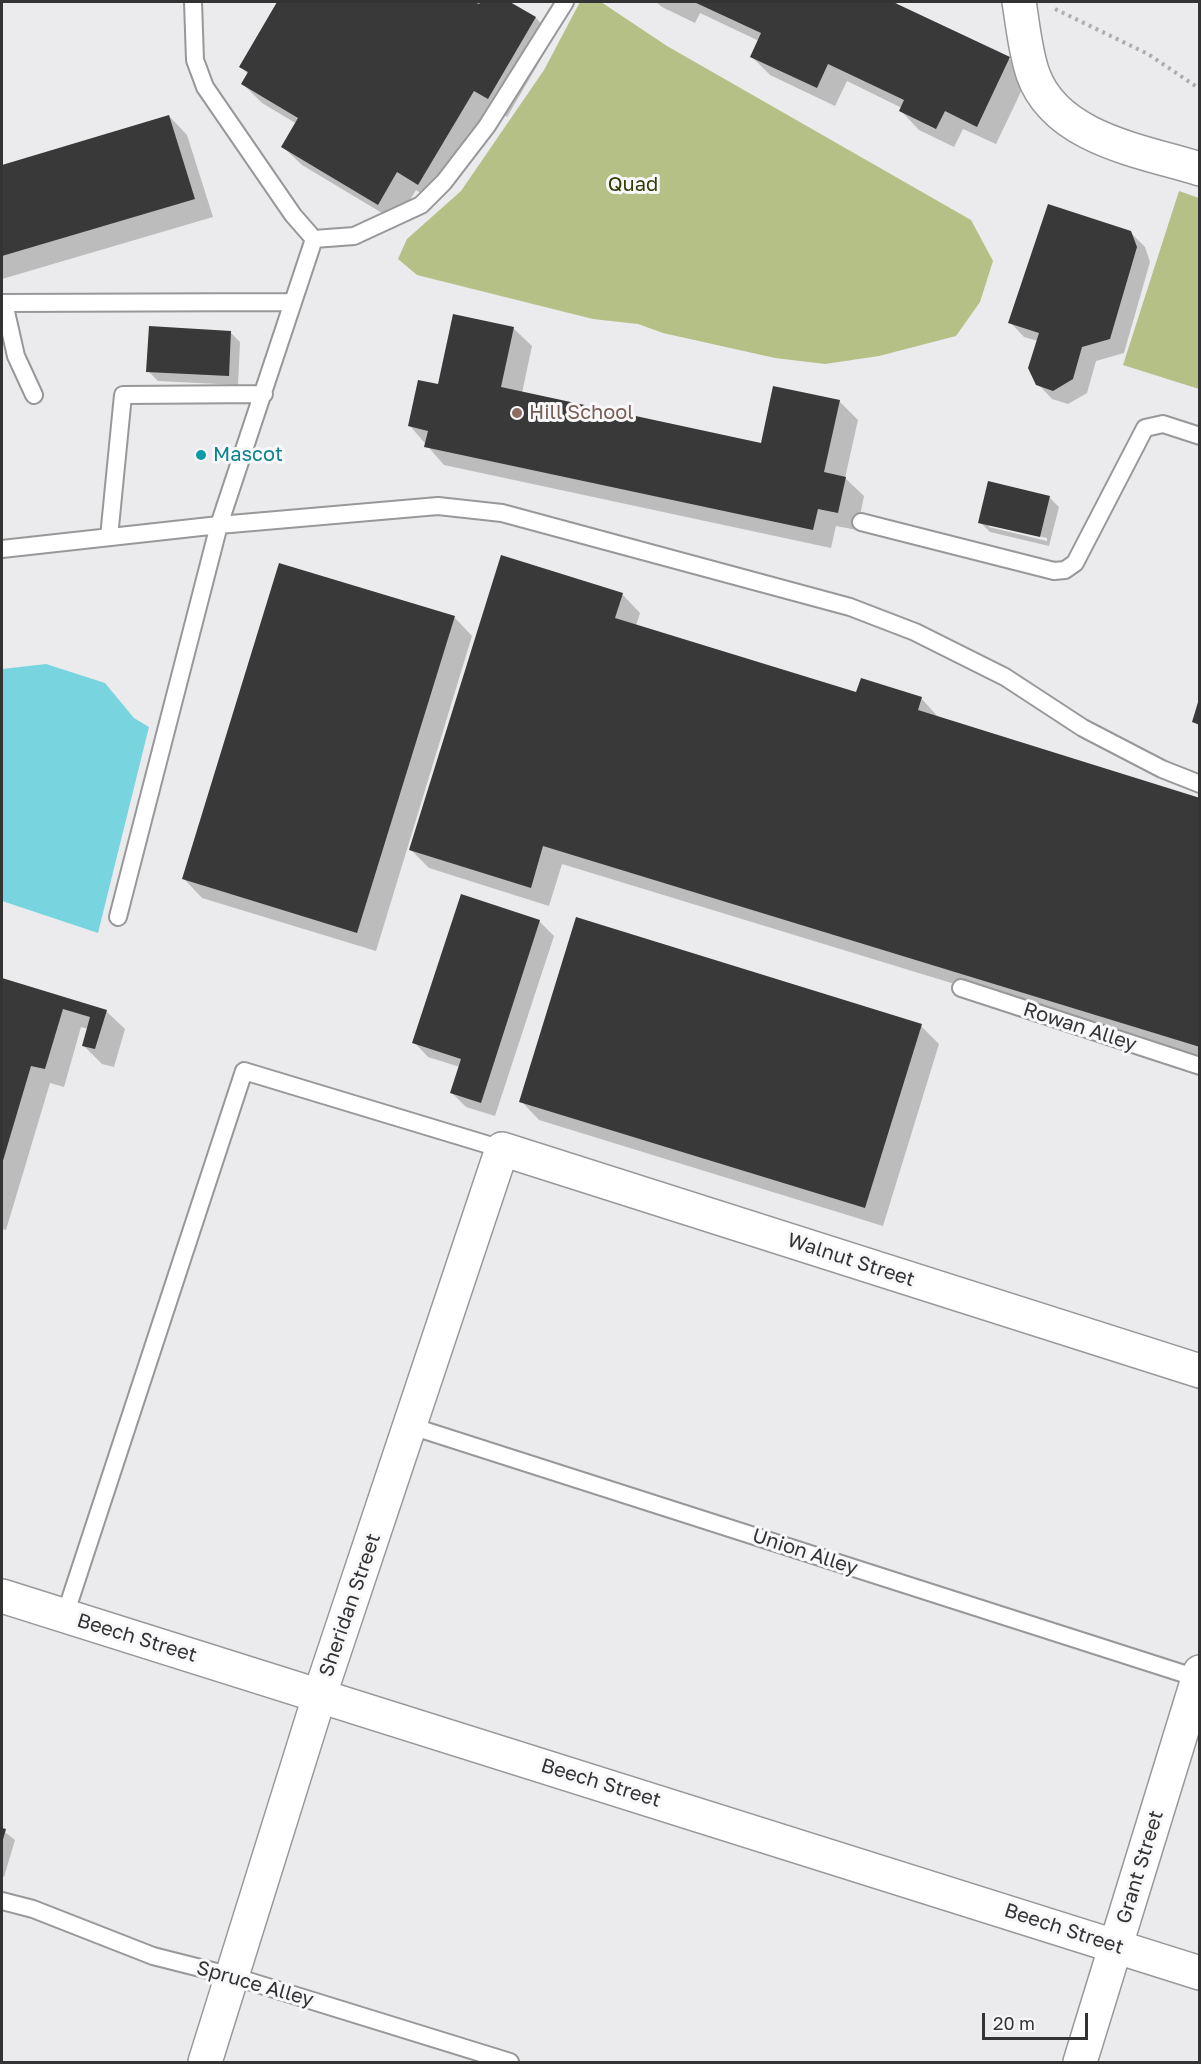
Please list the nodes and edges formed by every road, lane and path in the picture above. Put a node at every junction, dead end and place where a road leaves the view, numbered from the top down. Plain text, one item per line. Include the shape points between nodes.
1 (193, 2) edge
2 (565, 2) edge
3 (1033, 3) edge
4 (1200, 89) edge
5 (1200, 169) edge
6 (314, 239) junction
7 (292, 302) junction
8 (3, 303) edge
9 (264, 393) junction
10 (34, 395) dead end
11 (1200, 436) edge
12 (861, 522) dead end
13 (219, 525) junction
14 (109, 537) junction
15 (2, 549) edge
16 (1200, 784) edge
17 (118, 917) dead end
18 (961, 988) dead end
19 (1200, 1066) edge
20 (502, 1149) junction
21 (1200, 1371) edge
22 (411, 1426) junction
23 (2, 1596) edge
24 (65, 1615) junction
25 (1199, 1676) edge
26 (320, 1694) junction
27 (2, 1901) edge
28 (1116, 1945) junction
29 (1200, 1973) edge
30 (232, 1976) junction
31 (205, 2062) edge
32 (510, 2062) edge
33 (1080, 2062) edge

1 - 6 lane via 195,60 205,87 293,215
2 - 6 lane via 487,126 421,205 354,236
3 - 4 path via 1148,54
3 - 5 street via 1034,76 1055,108 1069,121 1107,141
6 - 7 lane
7 - 8 lane
7 - 9 lane
8 - 10 lane via 15,356
9 - 13 lane
9 - 14 lane via 123,395
11 - 12 lane via 1162,424 1145,428 1075,563 1065,570 1054,571
13 - 14 lane
13 - 16 lane via 438,506 502,513 850,608 915,632 1005,677 1083,728
13 - 17 lane
14 - 15 lane
18 - 19 lane, Rowan Alley
20 - 21 street, Walnut Street
20 - 22 street, Sheridan Street
20 - 24 lane via 244,1071
22 - 25 lane, Union Alley
22 - 26 street, Sheridan Street
23 - 24 street, Beech Street
24 - 26 street, Beech Street
25 - 28 street, Grant Street
26 - 28 street, Beech Street
26 - 30 street, Sheridan Street
27 - 30 lane, Spruce Alley via 33,1909 153,1956
28 - 29 street, Beech Street
28 - 33 street, Grant Street
30 - 31 street, Sheridan Street
30 - 32 lane, Spruce Alley

